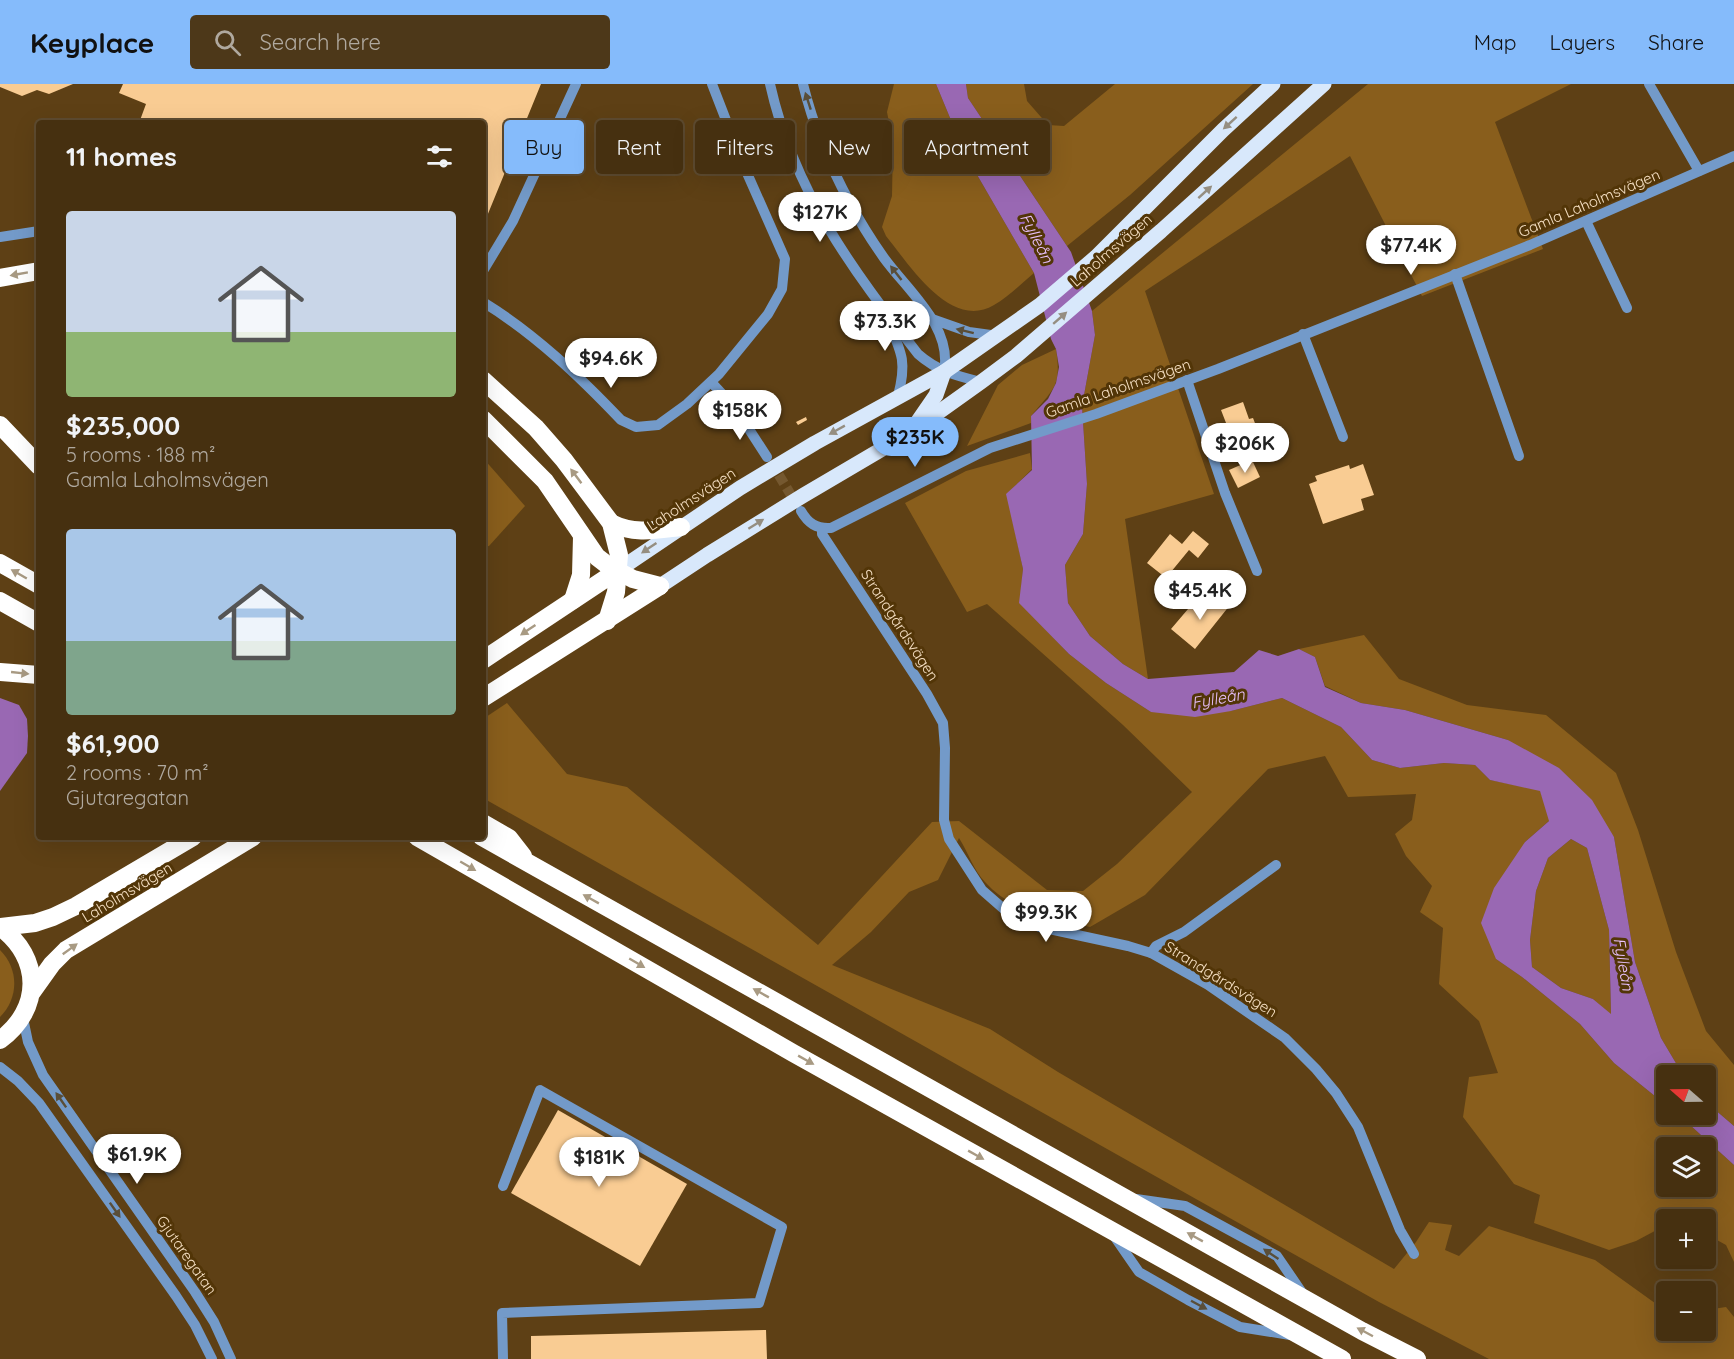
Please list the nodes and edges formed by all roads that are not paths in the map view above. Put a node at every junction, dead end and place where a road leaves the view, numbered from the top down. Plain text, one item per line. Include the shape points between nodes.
1 (576, 84) edge
2 (712, 84) edge
3 (770, 84) edge
4 (803, 84) edge
5 (1274, 84) edge
6 (1324, 84) edge
7 (1649, 84) edge
8 (1734, 156) edge
9 (1699, 171) junction
10 (1586, 221) junction
11 (36, 231) edge
12 (0, 237) edge
13 (486, 266) edge
14 (36, 272) edge
15 (1455, 274) junction
16 (0, 278) edge
17 (486, 304) edge
18 (882, 307) junction
19 (1627, 308) dead end
20 (932, 319) junction
21 (1303, 334) junction
22 (999, 336) junction
23 (944, 372) junction
24 (1187, 380) junction
25 (711, 382) junction
26 (981, 382) junction
27 (486, 383) edge
28 (898, 396) junction
29 (486, 422) edge
30 (0, 425) edge
31 (911, 432) junction
32 (1343, 437) dead end
33 (1519, 456) dead end
34 (767, 457) tunnel mouth
35 (36, 463) edge
36 (801, 511) tunnel mouth
37 (611, 523) junction
38 (681, 527) junction
39 (822, 529) junction
40 (582, 537) junction
41 (0, 563) edge
42 (617, 571) junction
43 (1257, 571) dead end
44 (36, 583) edge
45 (660, 586) junction
46 (573, 600) junction
47 (0, 601) edge
48 (36, 621) edge
49 (607, 621) junction
50 (486, 658) edge
51 (0, 672) edge
52 (36, 675) edge
53 (486, 696) edge
54 (486, 825) edge
55 (486, 839) edge
56 (188, 840) edge
57 (248, 840) edge
58 (422, 840) edge
59 (530, 864) junction
60 (1276, 865) dead end
61 (0, 927) edge
62 (1151, 953) junction
63 (32, 992) junction
64 (22, 1018) junction
65 (0, 1040) edge
66 (0, 1067) edge
67 (503, 1186) dead end
68 (1414, 1254) dead end
69 (212, 1359) edge
70 (231, 1359) edge
71 (503, 1359) edge
72 (1342, 1359) edge
73 (1417, 1359) edge

1 - 13 street via 513,220
2 - 25 street via 785,260 782,289 768,314
3 - 18 street via 784,136 807,192
20 -> 4 street via 885,259 850,203 819,134
5 -> 22 main road, Laholmsvägen via 1096,257
26 -> 6 main road, Laholmsvägen via 1161,231
7 - 9 street
8 - 9 street, Gamla Laholmsvägen
9 - 10 street, Gamla Laholmsvägen
10 - 15 street, Gamla Laholmsvägen
10 - 19 street
11 - 12 street
14 -> 16 highway
15 - 21 street, Gamla Laholmsvägen
15 - 33 street
17 - 25 street via 537,339 621,420 636,427 665,422
18 - 23 street via 918,354
18 - 28 street via 902,359 904,371
22 -> 20 street via 969,332
20 - 23 street via 945,350
21 - 24 street, Gamla Laholmsvägen
21 - 32 street
22 - 23 main road, Laholmsvägen
23 - 26 street
23 - 28 main road, Laholmsvägen
23 - 31 main road, Laholmsvägen via 936,395
24 - 39 street, Gamla Laholmsvägen via 1016,439
24 - 43 street via 1225,493
25 - 34 street via 736,409
26 - 31 main road, Laholmsvägen
37 -> 27 highway via 536,428
28 -> 38 main road, Laholmsvägen
29 - 40 highway via 545,481
30 - 35 highway
45 -> 31 main road, Laholmsvägen
36 - 39 street
37 - 38 highway via 644,532
37 - 42 highway via 620,555
38 -> 42 main road, Laholmsvägen
39 - 62 street, Strandgårdsvägen via 943,723 944,820 949,839 982,890 1006,911 1040,927
40 - 42 highway via 597,557
40 - 46 highway via 581,574
44 -> 41 highway
42 - 45 highway
42 - 46 highway, Laholmsvägen
42 - 49 highway via 616,592
45 - 49 highway, Laholmsvägen
46 -> 50 highway, Laholmsvägen
47 - 48 highway
49 - 53 highway, Laholmsvägen
51 -> 52 highway
54 - 59 highway via 509,838
55 - 59 highway
56 - 61 highway, Laholmsvägen via 53,917
63 -> 57 highway, Laholmsvägen via 66,951
58 -> 72 highway via 793,1053
73 -> 59 highway
60 - 62 street
61 - 63 highway, Laholmsvägen via 26,955
62 - 68 street, Strandgårdsvägen via 1208,985 1285,1038 1316,1069 1358,1127 1400,1230
63 - 64 highway, Laholmsvägen
64 - 65 highway, Laholmsvägen
70 -> 64 street, Gjutaregatan via 195,1292 43,1075
66 -> 69 street via 39,1103 176,1296
67 - 71 street via 540,1090 782,1227 759,1303 502,1313

